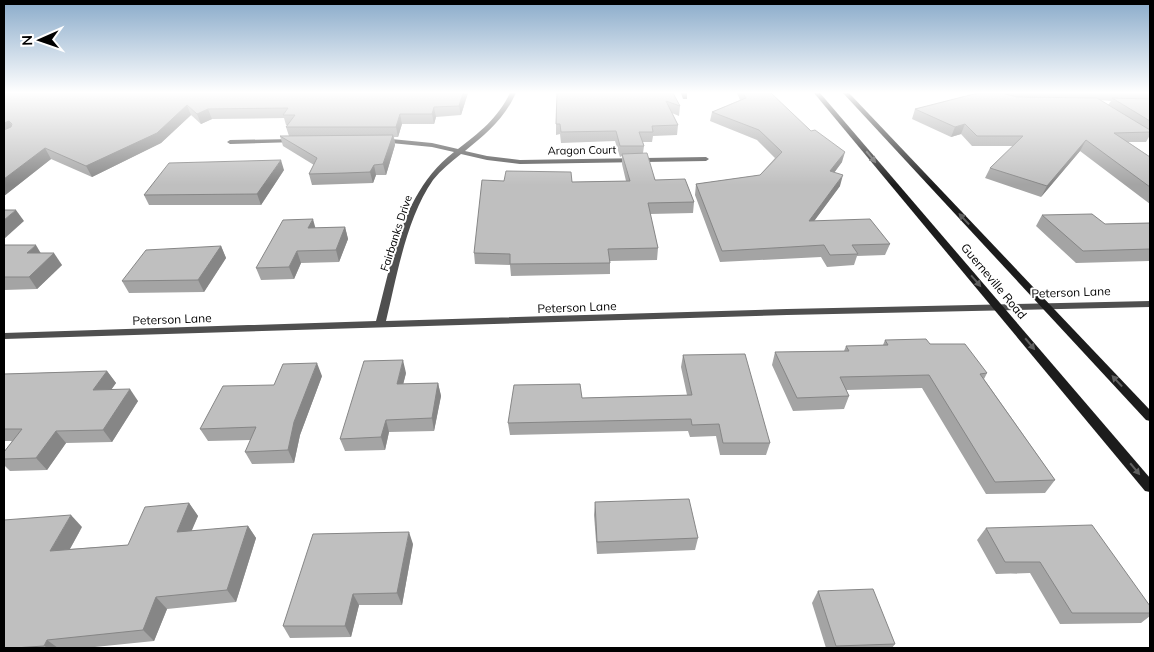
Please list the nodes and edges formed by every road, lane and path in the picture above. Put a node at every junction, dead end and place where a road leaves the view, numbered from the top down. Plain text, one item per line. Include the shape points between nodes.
1 (493, 123) edge
2 (843, 123) edge
3 (874, 123) edge
4 (376, 140) edge
5 (299, 141) edge
6 (230, 142) dead end
7 (461, 150) junction
8 (706, 159) dead end
9 (1150, 304) edge
10 (1045, 306) junction
11 (998, 307) junction
12 (380, 325) junction
13 (4, 336) edge
14 (1150, 417) edge
15 (1150, 487) edge

1 - 7 street, Fairbanks Drive
2 -> 11 main road, Guerneville Road
10 -> 3 main road, Guerneville Road
4 - 7 street, Aragon Court
5 - 6 street
7 - 8 street, Aragon Court via 487,158 520,162
7 - 12 street, Fairbanks Drive via 432,177 418,197
9 - 10 street, Peterson Lane
10 - 11 street, Peterson Lane
14 -> 10 main road, Guerneville Road
11 - 12 street, Peterson Lane
11 -> 15 main road, Guerneville Road
12 - 13 street, Peterson Lane

